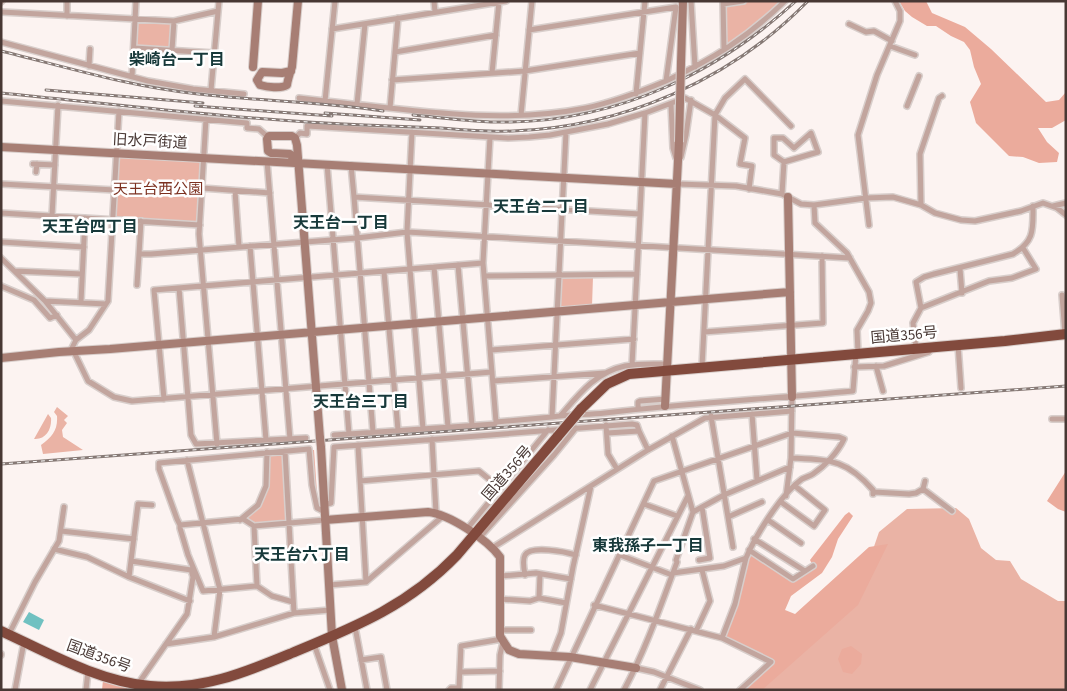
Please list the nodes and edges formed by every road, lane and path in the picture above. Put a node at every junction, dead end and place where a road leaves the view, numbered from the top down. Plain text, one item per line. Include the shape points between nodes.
1 (67, 1) edge
2 (136, 1) edge
3 (218, 1) edge
4 (258, 1) edge
5 (298, 1) edge
6 (334, 1) edge
7 (434, 1) edge
8 (506, 1) edge
9 (532, 1) edge
10 (645, 1) edge
11 (684, 1) edge
12 (691, 1) edge
13 (743, 1) edge
14 (785, 1) edge
15 (895, 1) edge
16 (499, 2) edge
17 (723, 3) edge
18 (676, 4) edge
19 (218, 10) junction
20 (1, 12) edge
21 (435, 12) junction
22 (644, 12) junction
23 (67, 16) junction
24 (398, 18) junction
25 (135, 19) junction
26 (174, 21) junction
27 (364, 24) junction
28 (850, 24) dead end
29 (332, 29) junction
30 (529, 30) junction
31 (496, 36) junction
32 (1, 42) edge
33 (891, 43) junction
34 (134, 48) junction
35 (90, 49) dead end
36 (172, 50) junction
37 (724, 50) junction
38 (395, 52) junction
39 (214, 53) junction
40 (640, 53) junction
41 (915, 55) dead end
42 (89, 66) junction
43 (253, 67) junction
44 (695, 67) junction
45 (525, 71) junction
46 (262, 72) junction
47 (492, 73) junction
48 (287, 74) junction
49 (919, 76) dead end
50 (132, 78) junction
51 (257, 80) junction
52 (392, 80) junction
53 (666, 81) junction
54 (211, 90) junction
55 (244, 94) dead end
56 (636, 94) junction
57 (942, 96) dead end
58 (299, 98) dead end
59 (691, 100) junction
60 (1, 101) edge
61 (325, 101) junction
62 (357, 104) junction
63 (671, 104) junction
64 (58, 105) junction
65 (907, 106) dead end
66 (390, 108) junction
67 (119, 111) junction
68 (645, 113) junction
69 (521, 115) junction
70 (715, 115) junction
71 (206, 119) junction
72 (790, 126) dead end
73 (412, 132) junction
74 (566, 132) junction
75 (268, 137) junction
76 (490, 137) junction
77 (295, 138) junction
78 (1, 147) edge
79 (56, 150) junction
80 (117, 153) junction
81 (204, 158) junction
82 (267, 161) junction
83 (297, 162) junction
84 (784, 162) junction
85 (326, 164) junction
86 (55, 165) junction
87 (351, 165) junction
88 (678, 165) junction
89 (411, 169) junction
90 (36, 172) dead end
91 (487, 173) junction
92 (564, 178) junction
93 (642, 182) junction
94 (1, 184) edge
95 (677, 184) junction
96 (711, 185) junction
97 (53, 187) junction
98 (202, 188) junction
99 (749, 189) junction
100 (115, 190) junction
101 (235, 191) junction
102 (270, 193) junction
103 (785, 196) junction
104 (354, 197) junction
105 (866, 198) junction
106 (409, 200) junction
107 (1066, 203) edge
108 (486, 205) junction
109 (814, 205) junction
110 (921, 205) junction
111 (1033, 206) junction
112 (1053, 206) junction
113 (563, 209) junction
114 (1, 213) edge
115 (640, 214) junction
116 (1066, 215) edge
117 (52, 216) junction
118 (85, 218) junction
119 (113, 219) junction
120 (141, 221) junction
121 (200, 224) junction
122 (869, 225) dead end
123 (407, 232) junction
124 (484, 236) junction
125 (357, 238) junction
126 (333, 239) junction
127 (562, 240) junction
128 (304, 241) junction
129 (1, 242) edge
130 (274, 244) junction
131 (639, 245) junction
132 (250, 246) junction
133 (84, 247) junction
134 (239, 247) junction
135 (674, 247) junction
136 (1023, 248) junction
137 (708, 249) junction
138 (200, 250) junction
139 (139, 254) junction
140 (789, 254) junction
141 (822, 256) junction
142 (1, 258) edge
143 (850, 258) junction
144 (483, 263) junction
145 (458, 264) junction
146 (434, 267) junction
147 (410, 269) junction
148 (960, 269) junction
149 (14, 271) junction
150 (384, 272) junction
151 (360, 273) junction
152 (82, 274) junction
153 (637, 274) junction
154 (336, 275) junction
155 (560, 275) junction
156 (484, 276) junction
157 (306, 277) junction
158 (277, 280) junction
159 (253, 282) junction
160 (137, 285) dead end
161 (1, 286) edge
162 (203, 286) junction
163 (179, 288) junction
164 (790, 292) junction
165 (962, 292) junction
166 (1062, 295) dead end
167 (705, 299) junction
168 (45, 301) junction
169 (81, 302) junction
170 (671, 302) junction
171 (106, 304) junction
172 (636, 305) junction
173 (921, 308) junction
174 (558, 311) junction
175 (57, 314) junction
176 (488, 317) junction
177 (463, 319) junction
178 (439, 322) junction
179 (414, 324) junction
180 (389, 326) junction
181 (791, 326) junction
182 (365, 328) junction
183 (340, 330) junction
184 (311, 332) junction
185 (704, 332) junction
186 (1066, 334) edge
187 (282, 335) junction
188 (258, 337) junction
189 (634, 339) junction
190 (76, 340) junction
191 (208, 341) junction
192 (183, 343) junction
193 (159, 345) junction
194 (556, 345) junction
195 (958, 345) junction
196 (930, 347) junction
197 (916, 349) junction
198 (491, 350) junction
199 (72, 352) junction
200 (857, 354) junction
201 (1, 358) edge
202 (791, 359) junction
203 (632, 365) junction
204 (876, 366) junction
205 (668, 367) junction
206 (702, 367) junction
207 (854, 367) junction
208 (492, 372) junction
209 (607, 372) junction
210 (468, 374) junction
211 (444, 376) junction
212 (554, 376) junction
213 (418, 378) junction
214 (394, 380) junction
215 (493, 381) junction
216 (369, 382) junction
217 (345, 384) junction
218 (316, 387) junction
219 (961, 388) dead end
220 (286, 389) junction
221 (883, 391) dead end
222 (262, 392) junction
223 (213, 396) junction
224 (188, 397) junction
225 (792, 397) junction
226 (164, 399) junction
227 (665, 403) junction
228 (792, 411) junction
229 (752, 414) junction
230 (561, 415) junction
231 (711, 416) junction
232 (552, 417) junction
233 (1052, 419) dead end
234 (1066, 419) edge
235 (496, 422) junction
236 (472, 425) junction
237 (606, 425) junction
238 (448, 427) junction
239 (422, 428) junction
240 (576, 428) junction
241 (398, 430) junction
242 (548, 430) junction
243 (373, 432) junction
244 (639, 432) junction
245 (607, 433) junction
246 (792, 433) junction
247 (349, 434) junction
248 (334, 436) dead end
249 (672, 436) junction
250 (306, 438) dead end
251 (290, 439) junction
252 (432, 439) junction
253 (266, 440) junction
254 (217, 444) junction
255 (358, 445) junction
256 (755, 446) junction
257 (648, 450) junction
258 (285, 451) junction
259 (267, 452) junction
260 (791, 458) junction
261 (718, 459) junction
262 (187, 460) junction
263 (829, 460) junction
264 (790, 467) junction
265 (617, 469) junction
266 (681, 472) junction
267 (434, 475) junction
268 (360, 480) junction
269 (758, 480) junction
270 (925, 481) dead end
271 (591, 486) junction
272 (795, 486) junction
273 (500, 488) junction
274 (923, 489) junction
275 (724, 495) junction
276 (688, 496) junction
277 (786, 496) junction
278 (762, 502) dead end
279 (781, 502) junction
280 (644, 504) junction
281 (152, 505) dead end
282 (64, 507) dead end
283 (702, 507) junction
284 (952, 511) dead end
285 (325, 512) junction
286 (693, 512) junction
287 (439, 514) junction
288 (677, 516) junction
289 (362, 517) junction
290 (728, 517) junction
291 (240, 520) junction
292 (768, 520) junction
293 (202, 522) junction
294 (289, 523) junction
295 (180, 525) junction
296 (254, 526) junction
297 (61, 531) junction
298 (474, 534) junction
299 (134, 539) junction
300 (754, 539) junction
301 (801, 543) dead end
302 (733, 547) dead end
303 (492, 548) junction
304 (54, 549) junction
305 (750, 550) junction
306 (576, 555) junction
307 (620, 555) junction
308 (746, 558) junction
309 (699, 560) dead end
310 (131, 561) junction
311 (813, 566) dead end
312 (652, 567) junction
313 (702, 570) junction
314 (805, 571) junction
315 (540, 574) junction
316 (672, 574) junction
317 (525, 575) junction
318 (501, 576) junction
319 (129, 577) junction
320 (571, 579) junction
321 (366, 582) junction
322 (329, 585) junction
323 (257, 586) junction
324 (220, 590) junction
325 (539, 598) junction
326 (500, 599) junction
327 (190, 601) junction
328 (293, 602) junction
329 (566, 603) junction
330 (594, 605) junction
331 (330, 610) junction
332 (294, 613) junction
333 (628, 614) junction
334 (655, 620) junction
335 (355, 627) junction
336 (500, 630) junction
337 (531, 630) dead end
338 (694, 630) junction
339 (5, 633) edge
340 (332, 636) junction
341 (214, 637) junction
342 (722, 638) junction
343 (502, 640) junction
344 (24, 642) junction
345 (166, 644) junction
346 (314, 644) junction
347 (552, 656) junction
348 (570, 657) junction
349 (362, 660) junction
350 (603, 662) junction
351 (636, 668) junction
352 (88, 671) junction
353 (500, 671) junction
354 (461, 672) junction
355 (667, 677) junction
356 (132, 686) edge
357 (15, 690) edge
358 (86, 690) edge
359 (330, 690) edge
360 (342, 690) edge
361 (367, 690) edge
362 (387, 690) edge
363 (450, 690) edge
364 (499, 690) edge
365 (556, 690) edge
366 (590, 690) edge
367 (624, 690) edge
368 (660, 690) edge
369 (700, 690) edge
370 (740, 690) edge

1 - 23 street
2 - 25 street
3 - 19 street
4 - 43 street
5 - 48 street via 292,67
6 - 29 street
7 - 21 street
8 - 16 street
9 - 30 street
10 - 22 street
11 - 88 street, bridge
12 - 44 street
13 - 17 street
14 - 37 street via 761,24
15 - 33 street via 901,15
16 - 21 street
16 - 31 street
17 - 37 street
18 - 22 street
18 - 53 street
19 - 26 street
19 - 39 street
20 - 23 street
21 - 24 street
22 - 30 street
22 - 40 street
23 - 25 street
24 - 27 street
24 - 38 street
25 - 26 street
25 - 34 street
26 - 36 street
27 - 29 street
27 - 62 street
28 - 33 street via 866,32 874,31
29 - 61 street
30 - 45 street
31 - 38 street
31 - 47 street
32 - 42 street
33 - 41 street
33 - 105 street via 877,74 858,135
34 - 36 street
34 - 50 street
35 - 42 street
36 - 39 street
37 - 44 street
38 - 52 street
39 - 54 street
40 - 45 street
40 - 56 street
42 - 50 street
43 - 46 street
43 - 51 street
44 - 53 street
45 - 47 street
45 - 69 street
46 - 48 street
46 - 51 street
47 - 52 street
48 - 51 street via 287,85 283,87 260,85
49 - 65 street
50 - 54 street
52 - 66 street
53 - 56 street
54 - 55 street
56 - 69 street via 586,108
57 - 110 street via 920,154
58 - 61 street
59 - 63 street via 685,98
59 - 70 street
59 - 88 street
60 - 64 street
61 - 62 street
62 - 66 street
63 - 68 street
63 - 88 street via 673,148
64 - 67 street
64 - 79 street
66 - 69 street
67 - 71 street
67 - 80 street
68 - 74 street
68 - 93 street
70 - 72 street via 725,98 745,79
70 - 96 street
70 - 99 street via 745,138 740,164 752,166
71 - 75 street via 247,123 247,128 259,129
71 - 81 street
73 - 76 street
73 - 77 street via 308,126 307,134 300,133
73 - 89 street
74 - 76 street
74 - 92 street
75 - 77 street via 274,134
75 - 83 street via 269,152 290,154
76 - 91 street
77 - 83 street
78 - 79 street, 旧水戸街道
79 - 80 street, 旧水戸街道
79 - 86 street
80 - 81 street, 旧水戸街道
80 - 100 street
81 - 82 street, 旧水戸街道
81 - 98 street
82 - 83 street, 旧水戸街道
82 - 102 street
83 - 85 street, 旧水戸街道
83 - 128 street
84 - 84 street via 774,155 774,138 783,138 794,148 811,134 818,152
84 - 103 street
85 - 87 street, 旧水戸街道
85 - 126 street
86 - 90 street via 35,164
86 - 97 street
87 - 89 street, 旧水戸街道
87 - 104 street
88 - 95 street
89 - 91 street, 旧水戸街道
89 - 106 street
91 - 92 street, 旧水戸街道
91 - 108 street
92 - 93 street, 旧水戸街道
92 - 113 street
93 - 95 street, 旧水戸街道
93 - 115 street
94 - 97 street
95 - 96 street
95 - 135 street
96 - 99 street
96 - 137 street
97 - 100 street
97 - 117 street
98 - 101 street
98 - 121 street
99 - 103 street
100 - 119 street
101 - 102 street
101 - 134 street
102 - 130 street
103 - 109 street via 801,204
103 - 140 street
104 - 106 street
104 - 125 street
105 - 109 street
105 - 110 street via 893,198
105 - 122 street
106 - 108 street
106 - 123 street
107 - 112 street
108 - 113 street
108 - 124 street
109 - 143 street via 815,223
110 - 111 street via 935,213 961,220 976,220
111 - 112 street via 1043,203
111 - 136 street via 1033,230
112 - 116 street
113 - 115 street
113 - 127 street
114 - 117 street
115 - 131 street
117 - 118 street
118 - 119 street
118 - 133 street
119 - 120 street
119 - 171 street
120 - 121 street
120 - 139 street
121 - 138 street
123 - 124 street
123 - 125 street
123 - 147 street
124 - 127 street
124 - 144 street
125 - 126 street
125 - 151 street
126 - 128 street
126 - 154 street
127 - 131 street
127 - 155 street
128 - 130 street
128 - 157 street
129 - 133 street
130 - 132 street
130 - 158 street
131 - 135 street
131 - 153 street
132 - 134 street
132 - 159 street
133 - 152 street
134 - 138 street
135 - 137 street
135 - 170 street
136 - 148 street via 1013,254
136 - 165 street via 1036,269
137 - 140 street
137 - 167 street
138 - 139 street
138 - 162 street
139 - 160 street
140 - 141 street
140 - 164 street
141 - 143 street
141 - 181 street via 823,323
142 - 149 street
143 - 200 street via 869,292 871,303 857,330
144 - 145 street
144 - 156 street
145 - 146 street
145 - 177 street
146 - 147 street
146 - 178 street
147 - 150 street
147 - 179 street
148 - 165 street
148 - 173 street via 934,274 916,282
149 - 152 street
149 - 168 street
150 - 151 street
150 - 180 street
151 - 154 street
151 - 182 street
152 - 169 street
153 - 155 street
153 - 172 street
154 - 157 street
154 - 183 street
155 - 156 street
155 - 174 street
156 - 176 street
157 - 158 street
157 - 184 street
158 - 159 street
158 - 187 street
159 - 162 street
159 - 188 street
161 - 175 street via 34,300 50,318
162 - 163 street
162 - 191 street
163 - 192 street
163 - 193 street via 154,290
164 - 167 street
164 - 181 street
165 - 173 street
166 - 186 street
167 - 170 street
167 - 185 street
168 - 169 street
168 - 175 street
169 - 171 street
170 - 172 street
170 - 205 street
171 - 190 street via 89,330
172 - 174 street
172 - 189 street
173 - 197 street via 913,323
174 - 176 street
174 - 194 street
175 - 190 street
176 - 177 street
176 - 198 street
177 - 178 street
177 - 210 street
178 - 179 street
178 - 211 street
179 - 180 street
179 - 213 street
180 - 182 street
180 - 214 street
181 - 185 street
181 - 202 street
182 - 183 street
182 - 216 street
183 - 184 street
183 - 217 street
184 - 187 street
184 - 218 street
185 - 206 street
186 - 195 highway, 国道356号
187 - 188 street
187 - 220 street
188 - 191 street
188 - 222 street
189 - 194 street
189 - 203 street
190 - 199 street
191 - 192 street
191 - 223 street
192 - 193 street
192 - 224 street
193 - 199 street
193 - 226 street
194 - 198 street
194 - 212 street
195 - 196 highway, 国道356号
195 - 219 street
196 - 197 highway, 国道356号
196 - 204 street via 929,352
197 - 200 highway, 国道356号
198 - 208 street
199 - 201 street
199 - 226 street via 88,381 114,397 132,401
200 - 202 highway, 国道356号
200 - 207 street
202 - 206 highway, 国道356号
202 - 225 street
203 - 205 street
203 - 209 street
204 - 207 street
204 - 221 street
205 - 206 highway, 国道356号
205 - 227 street
205 - 298 highway, 国道356号, bridge via 629,374 599,390
207 - 225 street via 853,392
208 - 210 street
208 - 215 street
209 - 212 street
209 - 230 street via 587,386
210 - 211 street
210 - 236 street
211 - 213 street
211 - 238 street
212 - 215 street
212 - 232 street
213 - 214 street
213 - 239 street
214 - 216 street
214 - 241 street
215 - 235 street
216 - 217 street
216 - 243 street
217 - 218 street
217 - 247 street
218 - 220 street
218 - 285 street, bridge
220 - 222 street
220 - 251 street
222 - 223 street
222 - 253 street
223 - 224 street
223 - 254 street
224 - 226 street
224 - 254 street via 191,435 196,444
225 - 227 street
225 - 228 street
227 - 230 street via 587,415
228 - 229 street
228 - 246 street
229 - 231 street
229 - 256 street
230 - 232 street
231 - 249 street
231 - 261 street
232 - 235 street
233 - 234 street
235 - 236 street
236 - 238 street
237 - 240 street
237 - 244 street via 637,425
237 - 245 street
238 - 239 street
239 - 241 street
240 - 242 street
240 - 298 street via 554,455
241 - 243 street
242 - 252 street
242 - 273 street
243 - 247 street
244 - 245 street
244 - 257 street
245 - 265 street via 608,454
246 - 256 street
246 - 260 street
246 - 263 street via 844,439
247 - 248 street
249 - 257 street
249 - 266 street
250 - 251 street
251 - 253 street
252 - 255 street
252 - 267 street
253 - 254 street
255 - 268 street
255 - 285 street via 334,447 331,504
256 - 261 street
256 - 269 street
257 - 265 street
258 - 259 street
258 - 285 street via 308,449 317,508
258 - 294 street
259 - 262 street
259 - 291 street via 266,486 258,504
260 - 263 street
260 - 264 street
261 - 266 street
261 - 275 street
262 - 293 street
262 - 295 street via 159,463
263 - 272 street
263 - 274 street via 842,464 861,477 873,493 909,494
264 - 269 street
264 - 277 street
265 - 271 street
266 - 276 street
266 - 280 street via 654,482
267 - 268 street
267 - 273 street via 480,471
267 - 287 street
268 - 289 street
269 - 275 street
270 - 274 street
271 - 303 street
271 - 306 street
272 - 277 street
272 - 279 street via 825,510 814,526
273 - 298 street
274 - 284 street
275 - 283 street
275 - 290 street
276 - 286 street
276 - 288 street
277 - 279 street
278 - 290 street
279 - 292 street
280 - 288 street
280 - 307 street
281 - 299 street via 138,504
282 - 297 street
283 - 286 street
283 - 309 street via 710,558
285 - 289 street
285 - 294 street
285 - 322 street
286 - 316 street
287 - 289 street
287 - 298 street
287 - 321 street
288 - 312 street
289 - 321 street
290 - 302 street
291 - 293 street
291 - 296 street
292 - 300 street
292 - 301 street
293 - 295 street
293 - 324 street
294 - 296 street
294 - 328 street
295 - 324 street via 203,591
296 - 323 street
297 - 299 street
297 - 304 street
298 - 303 street
298 - 335 highway, 国道356号 via 443,570 418,590
299 - 310 street
300 - 305 street
300 - 314 street
303 - 318 street via 500,557
304 - 319 street via 88,557
304 - 339 street
305 - 308 street
305 - 314 street via 793,579
306 - 317 street via 560,551 531,551 524,557
306 - 320 street
307 - 312 street
307 - 330 street
308 - 313 street
308 - 342 street via 735,604
310 - 319 street
310 - 327 street via 191,570
311 - 314 street
312 - 316 street
312 - 333 street
313 - 316 street
313 - 338 street via 710,601
315 - 317 street
315 - 320 street
315 - 325 street
316 - 334 street
317 - 318 street
318 - 326 street
319 - 327 street
320 - 329 street
321 - 322 street
322 - 331 street
323 - 324 street
323 - 328 street via 272,596
324 - 341 street
325 - 326 street via 530,601
325 - 329 street
326 - 336 street
327 - 345 street via 184,619
328 - 332 street
329 - 347 street via 561,633
330 - 333 street
330 - 348 street
331 - 332 street
331 - 340 street
332 - 341 street
333 - 334 street
333 - 350 street
334 - 338 street
334 - 351 street
335 - 340 highway, 国道356号
335 - 349 street
336 - 337 street
336 - 343 street
338 - 342 street
338 - 355 street
339 - 344 highway, 国道356号
340 - 346 highway, 国道356号
340 - 360 street
341 - 345 street
342 - 370 street via 771,662
343 - 347 street via 514,653
343 - 353 street
343 - 354 street via 461,646
344 - 352 highway, 国道356号
344 - 357 street
345 - 356 street
346 - 356 highway, 国道356号 via 217,681 177,687
346 - 359 street
347 - 348 street
348 - 350 street
348 - 365 street
349 - 361 street
349 - 362 street via 380,657
350 - 351 street
350 - 366 street
351 - 355 street
351 - 367 street
352 - 356 highway, 国道356号
352 - 358 street
353 - 354 street
353 - 364 street
354 - 363 street via 459,688
355 - 368 street
355 - 369 street

